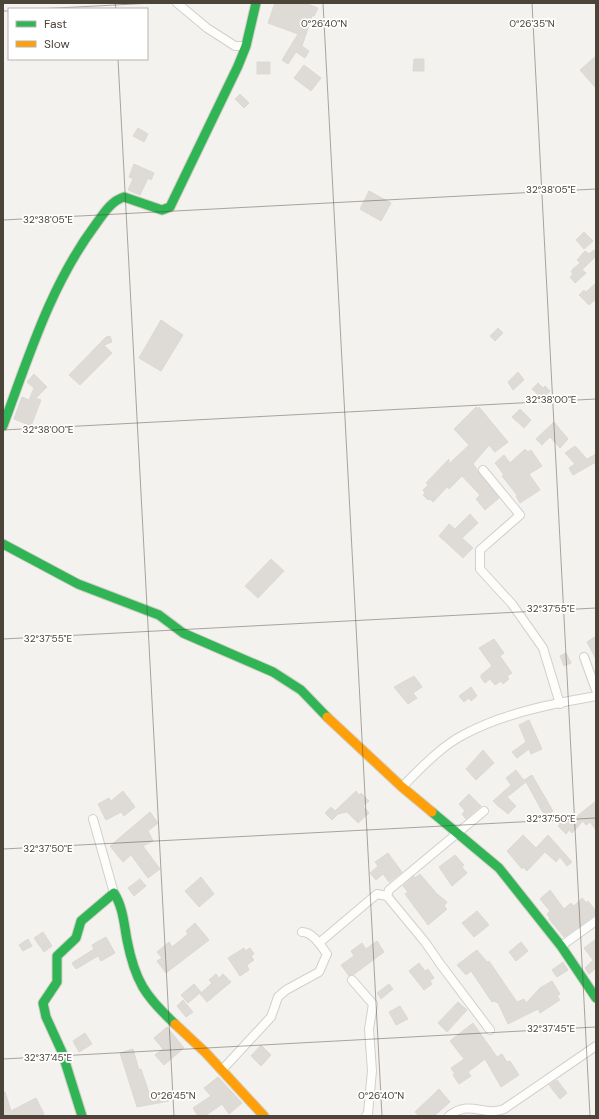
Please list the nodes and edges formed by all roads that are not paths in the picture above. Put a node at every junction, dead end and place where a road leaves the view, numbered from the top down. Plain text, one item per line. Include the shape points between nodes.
1 (177, 3) edge
2 (256, 3) edge
3 (246, 46) junction
4 (3, 426) edge
5 (483, 470) dead end
6 (3, 544) edge
7 (584, 657) dead end
8 (596, 690) edge
9 (596, 696) edge
10 (560, 704) junction
11 (402, 787) junction
12 (484, 811) dead end
13 (93, 819) dead end
14 (456, 834) junction
15 (114, 893) junction
16 (387, 896) junction
17 (596, 921) edge
18 (302, 932) dead end
19 (319, 943) junction
20 (560, 946) junction
21 (352, 980) dead end
22 (596, 998) edge
23 (490, 1030) dead end
24 (596, 1046) edge
25 (222, 1070) junction
26 (82, 1116) edge
27 (264, 1116) edge
28 (366, 1116) edge
29 (449, 1116) edge

1 - 3 street via 207,28 235,46
2 - 3 street
3 - 4 street via 170,208 162,210 131,198 119,198 113,201 100,217 72,256 50,301
5 - 10 street via 520,515 480,550 480,569 512,604 542,648
6 - 11 street via 78,584 159,615 183,633 273,672 290,682
7 - 8 street
9 - 10 street
10 - 11 street via 513,713 464,734 433,757
11 - 14 street
12 - 14 street
13 - 15 street
14 - 16 street via 389,890
14 - 20 street via 499,868
15 - 25 street via 120,903 131,959 143,990
15 - 26 street via 81,921 76,938 57,956 57,982 43,1003
16 - 19 street via 377,894
16 - 23 street via 426,942
17 - 20 street
18 - 19 street via 307,932
19 - 25 street via 327,954 319,972 278,997 271,1017
20 - 22 street
21 - 28 street via 373,1004 369,1029 372,1071
24 - 29 street via 504,1109 490,1111 460,1108
25 - 27 street

